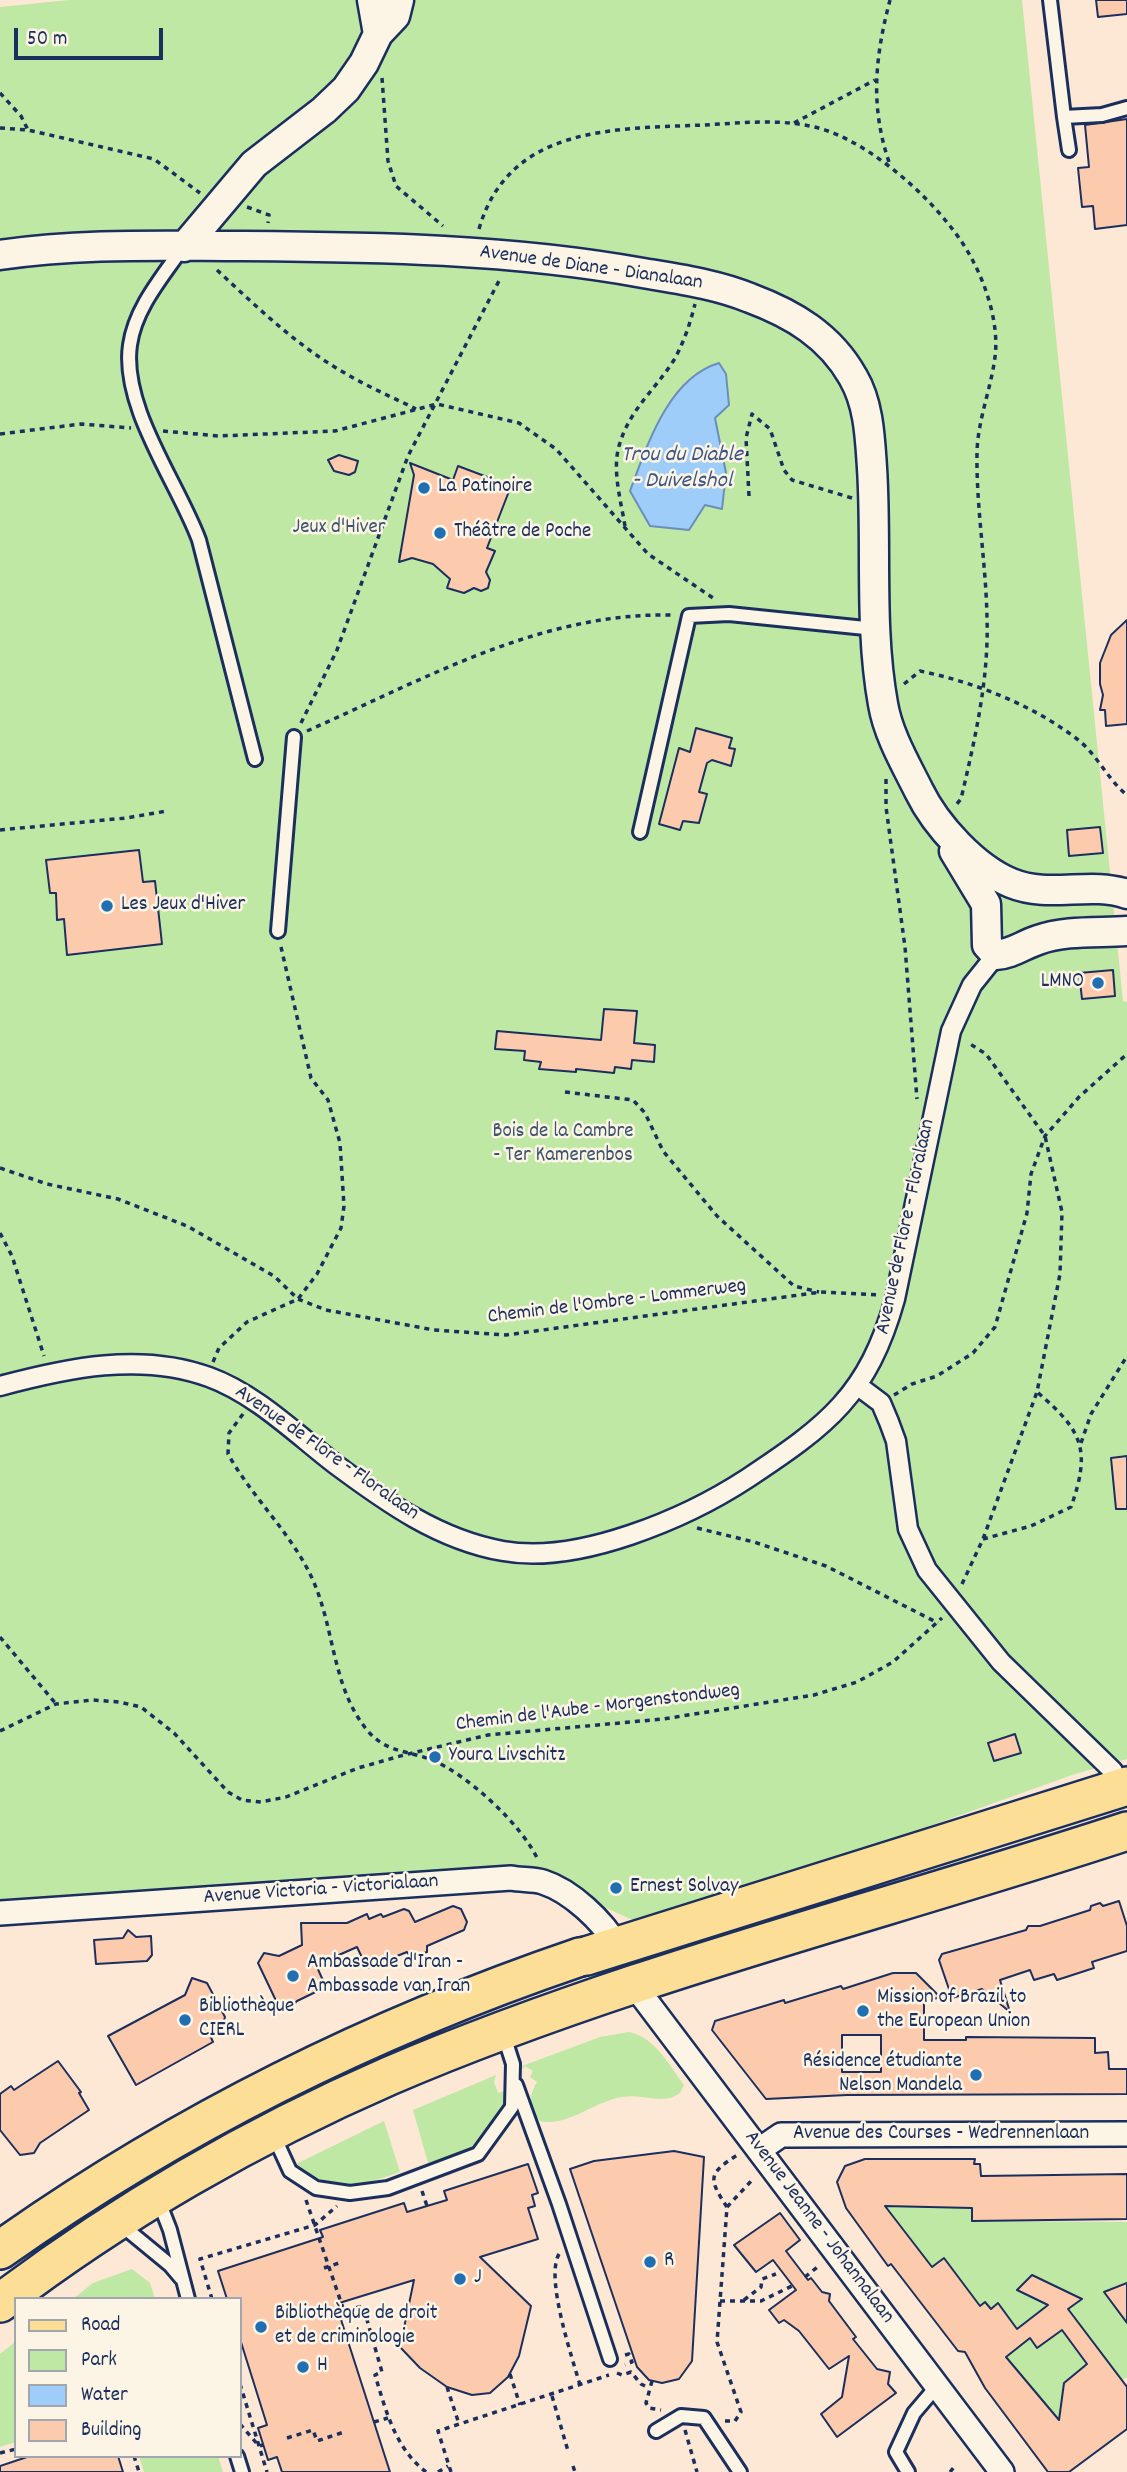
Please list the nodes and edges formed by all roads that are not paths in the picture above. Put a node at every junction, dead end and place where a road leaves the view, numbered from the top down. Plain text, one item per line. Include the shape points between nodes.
1 (372, 0) edge
2 (399, 0) edge
3 (1049, 0) edge
4 (378, 34) junction
5 (1127, 108) edge
6 (1064, 117) junction
7 (1069, 150) dead end
8 (236, 194) junction
9 (197, 246) junction
10 (257, 246) junction
11 (0, 255) edge
12 (876, 629) junction
13 (294, 737) road end
14 (255, 759) dead end
15 (640, 832) dead end
16 (948, 836) junction
17 (1127, 894) edge
18 (278, 931) road end
19 (1127, 931) edge
20 (996, 955) junction
21 (857, 1385) junction
22 (0, 1386) edge
23 (1120, 1779) edge
24 (1127, 1830) edge
25 (0, 1913) edge
26 (594, 1953) junction
27 (634, 1985) junction
28 (502, 2031) junction
29 (513, 2077) junction
30 (273, 2133) junction
31 (1127, 2134) edge
32 (749, 2152) junction
33 (117, 2173) junction
34 (158, 2198) junction
35 (118, 2223) junction
36 (0, 2250) edge
37 (181, 2278) junction
38 (187, 2297) edge
39 (0, 2303) edge
40 (610, 2359) dead end
41 (937, 2386) junction
42 (656, 2431) dead end
43 (740, 2472) edge
44 (908, 2472) edge
45 (1002, 2472) edge

1 - 4 street
2 - 4 street via 395,16
3 - 6 lane
4 - 8 street via 346,89 254,164
5 - 6 lane
6 - 7 lane
8 - 9 street
8 - 10 street via 230,218
9 - 10 street, Avenue de Diane - Dianalaan
9 - 11 street, Avenue de Diane - Dianalaan via 74,246
9 - 14 lane via 150,294 130,344 128,371 147,429 199,540
10 - 12 street, Avenue de Diane - Dianalaan via 475,251 607,267 747,296 816,332 838,353 856,382 870,428
12 - 15 lane via 729,614 689,616
12 - 16 street, Avenue de Diane - Dianalaan via 885,716 925,803
13 - 18 lane
16 - 17 street, Avenue de Diane - Dianalaan via 990,873 1035,891 1110,888
16 - 20 street via 959,864 986,904 987,945
19 - 20 street via 1071,933
20 - 21 street, Avenue de Flore - Floralaan via 972,985 951,1031 895,1299 883,1342
21 - 22 street, Avenue de Flore - Floralaan via 801,1443 732,1488 668,1521 612,1541 565,1551 505,1552 455,1538 407,1515 253,1401 208,1376 155,1366 107,1364
21 - 23 street via 881,1404 896,1441 908,1529 927,1570 1001,1662
23 - 26 main road
24 - 27 main road
25 - 26 street, Avenue Victoria - Victorialaan via 511,1878 543,1882 597,1918
26 - 27 main road
26 - 33 main road via 438,2008 285,2078
27 - 28 main road
27 - 32 street, Avenue Jeanne - Johannalaan
28 - 29 lane
28 - 30 main road via 387,2077
29 - 30 lane via 512,2107 478,2154 388,2188 350,2193 316,2188 290,2171
29 - 40 lane
30 - 34 main road
31 - 32 street, Avenue des Courses - Wedrennenlaan via 781,2135
32 - 41 street, Avenue Jeanne - Johannalaan
33 - 34 street
33 - 35 street
33 - 36 main road
34 - 35 main road
34 - 37 lane
35 - 37 lane
35 - 39 main road
37 - 38 lane
41 - 44 lane via 914,2413 896,2452
41 - 45 street, Avenue Jeanne - Johannalaan
42 - 43 lane via 681,2416 704,2418

